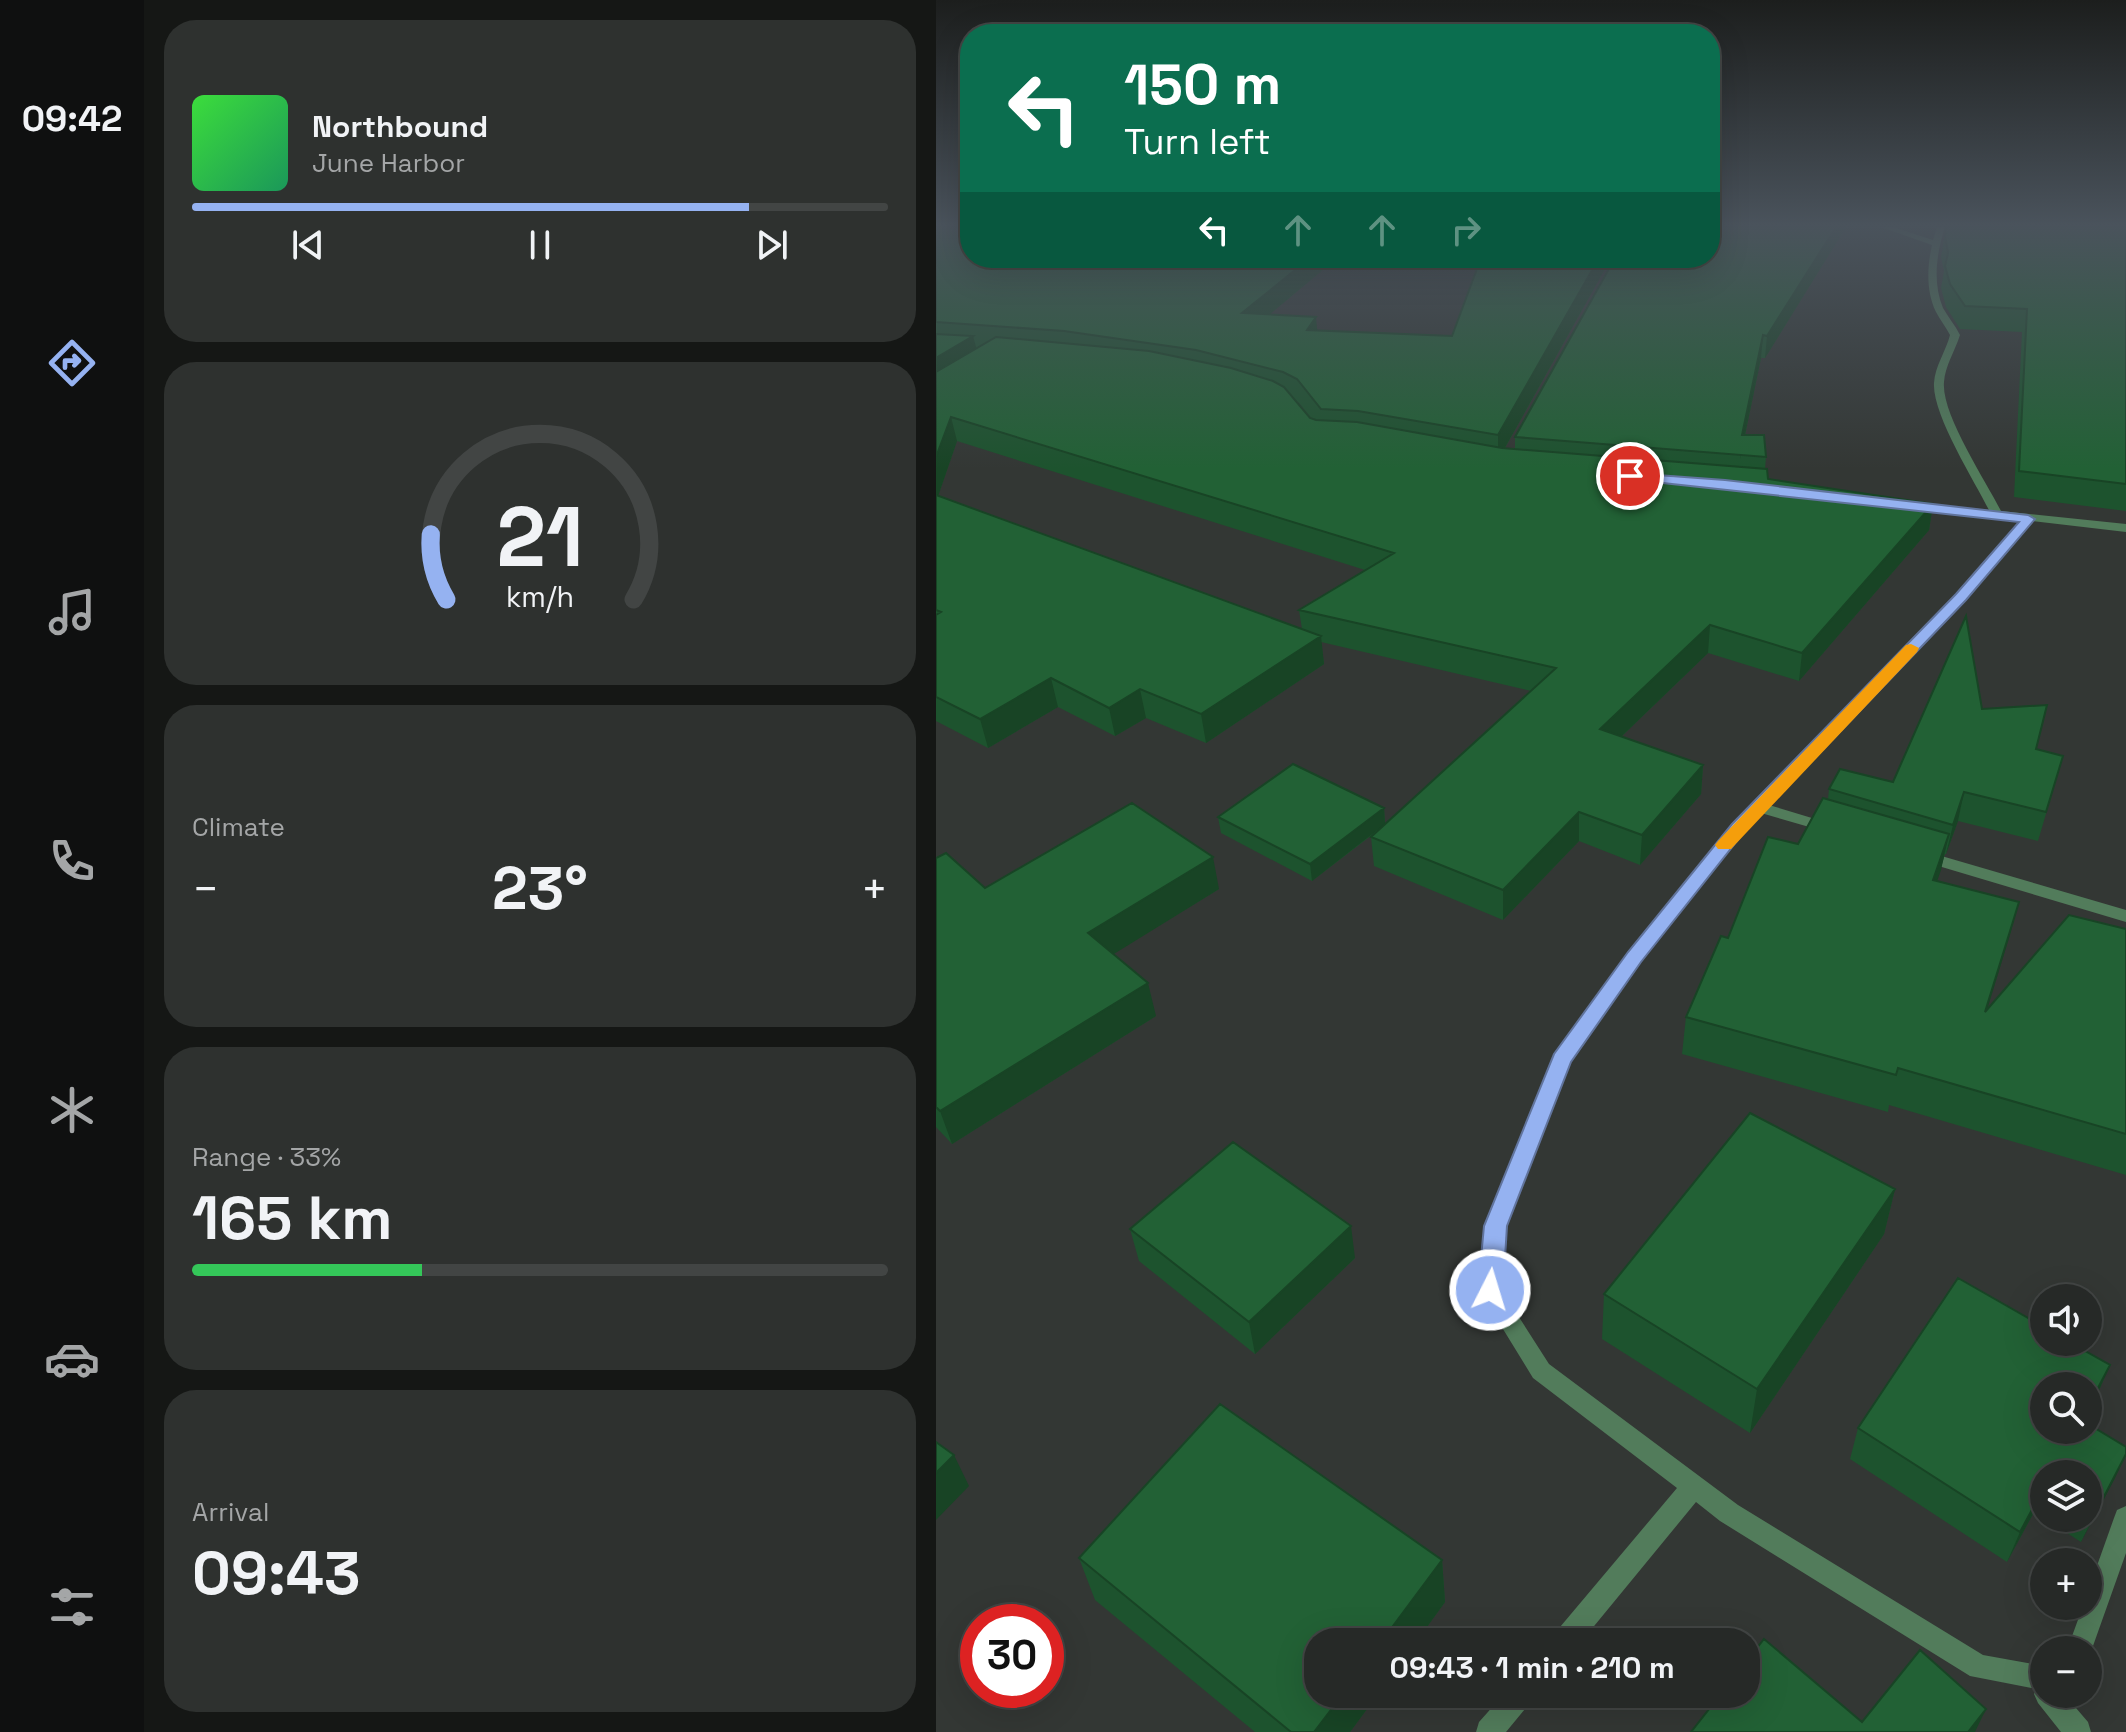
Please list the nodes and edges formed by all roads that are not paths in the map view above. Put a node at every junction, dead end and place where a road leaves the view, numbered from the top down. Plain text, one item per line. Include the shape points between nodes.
1 (1939, 308) edge
2 (1903, 504) edge
3 (1998, 516) junction
4 (2028, 519) junction
5 (2126, 528) edge
6 (1759, 807) junction
7 (1851, 834) edge
8 (1912, 852) edge
9 (2126, 916) edge
10 (1694, 1486) junction
11 (2126, 1518) edge
12 (1576, 1628) edge
13 (2085, 1636) edge
14 (2030, 1681) edge
15 (1509, 1708) edge
16 (2060, 1708) edge
17 (1489, 1732) edge
18 (2078, 1732) edge

1 - 3 street via 1955,335 1939,390
2 - 3 street
3 - 4 street
4 - 5 street
4 - 6 street via 1961,597
6 - 7 street
6 - 10 street via 1635,957 1561,1060 1496,1226 1490,1290 1541,1371
8 - 9 street
10 - 12 street
10 - 14 street via 1729,1513 1979,1667
11 - 13 street
15 - 17 street
16 - 18 street

